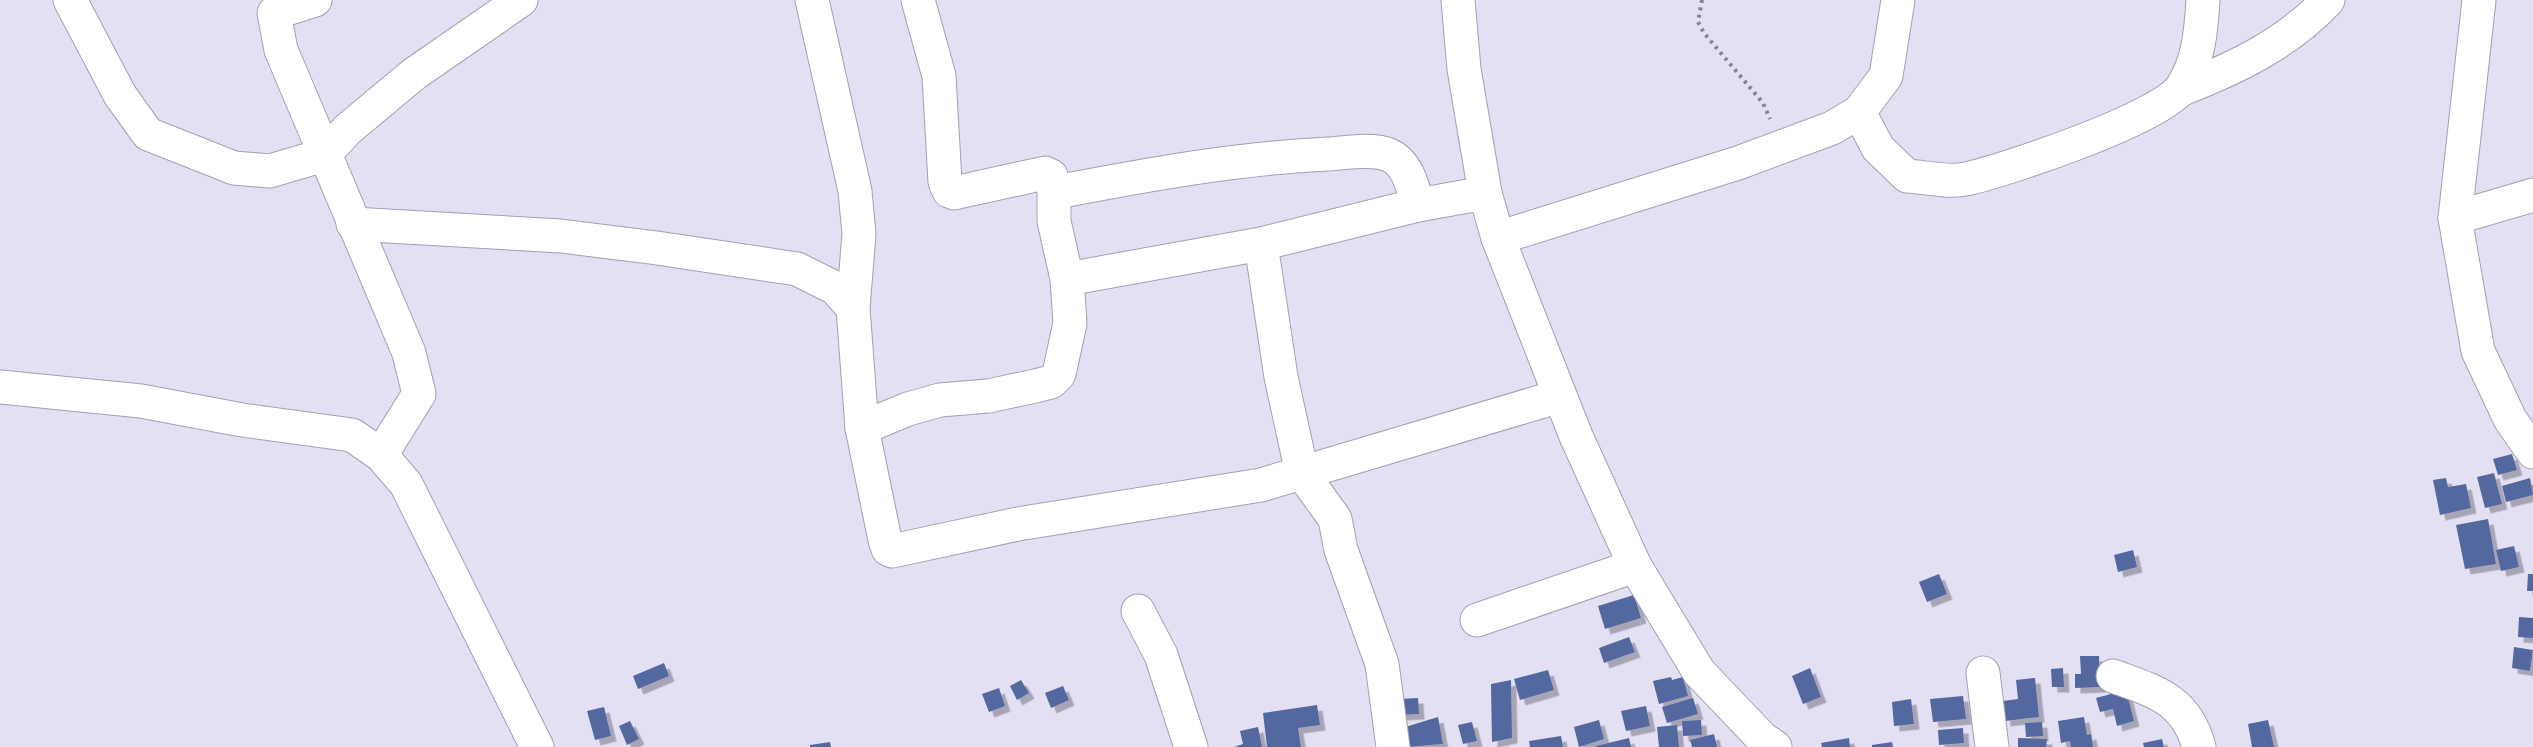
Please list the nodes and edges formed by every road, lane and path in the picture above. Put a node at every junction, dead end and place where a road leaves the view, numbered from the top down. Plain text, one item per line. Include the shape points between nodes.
1 (70, 0) edge
2 (315, 0) edge
3 (521, 0) edge
4 (812, 0) edge
5 (918, 0) edge
6 (1458, 0) edge
7 (1702, 0) edge
8 (1898, 0) edge
9 (2203, 0) edge
10 (2328, 0) edge
11 (2479, 0) edge
12 (274, 7) edge
13 (2182, 89) junction
14 (1859, 112) junction
15 (1772, 123) dead end
16 (324, 155) junction
17 (1054, 189) junction
18 (1485, 193) junction
19 (2533, 195) edge
20 (1418, 205) junction
21 (2455, 218) junction
22 (353, 224) junction
23 (1498, 238) junction
24 (1261, 244) junction
25 (1067, 279) junction
26 (853, 308) junction
27 (0, 387) edge
28 (1560, 396) junction
29 (862, 428) junction
30 (2533, 452) edge
31 (381, 455) junction
32 (1302, 473) junction
33 (1635, 566) junction
34 (1138, 611) dead end
35 (1477, 620) dead end
36 (1983, 673) dead end
37 (2113, 676) dead end
38 (537, 747) edge
39 (1191, 747) edge
40 (1392, 747) edge
41 (1775, 747) edge
42 (1992, 747) edge
43 (2199, 747) edge

1 - 16 street via 120,95 148,134 234,168 270,171
2 - 12 street
3 - 16 street via 414,74 348,129
4 - 26 street via 855,191 859,234
5 - 17 street via 939,76 945,182 949,191 1045,173 1051,176
6 - 18 street via 1464,69
7 - 15 path via 1698,21 1704,33 1763,103
8 - 14 street via 1886,76
9 - 13 street via 2200,46
10 - 13 street via 2307,23 2234,69
11 - 21 street
12 - 16 street via 280,50
13 - 14 street via 2149,112 2096,136 1964,180 1907,176 1878,148
14 - 23 street via 1832,128 1738,163
16 - 22 street
17 - 20 street via 1062,191 1216,163 1356,152 1388,155 1397,162 1407,173
17 - 25 street via 1054,221
18 - 20 street
18 - 23 street
19 - 21 street
20 - 24 street
21 - 30 street via 2478,351 2510,418
22 - 26 street via 561,236 796,269 835,288
22 - 31 street via 409,353 419,393
23 - 28 street
24 - 25 street
24 - 32 street via 1281,377
25 - 29 street via 1070,323 1059,374 1051,382 988,396 940,400
26 - 29 street
27 - 31 street via 141,401 352,435
28 - 32 street
28 - 33 street
29 - 32 street via 885,540 892,551 1018,524 1261,485
31 - 38 street via 406,484
32 - 40 street via 1335,519 1341,550 1382,664
33 - 35 street
33 - 41 street via 1699,672
34 - 39 street via 1161,655
36 - 42 street
37 - 43 street via 2158,692 2182,709

